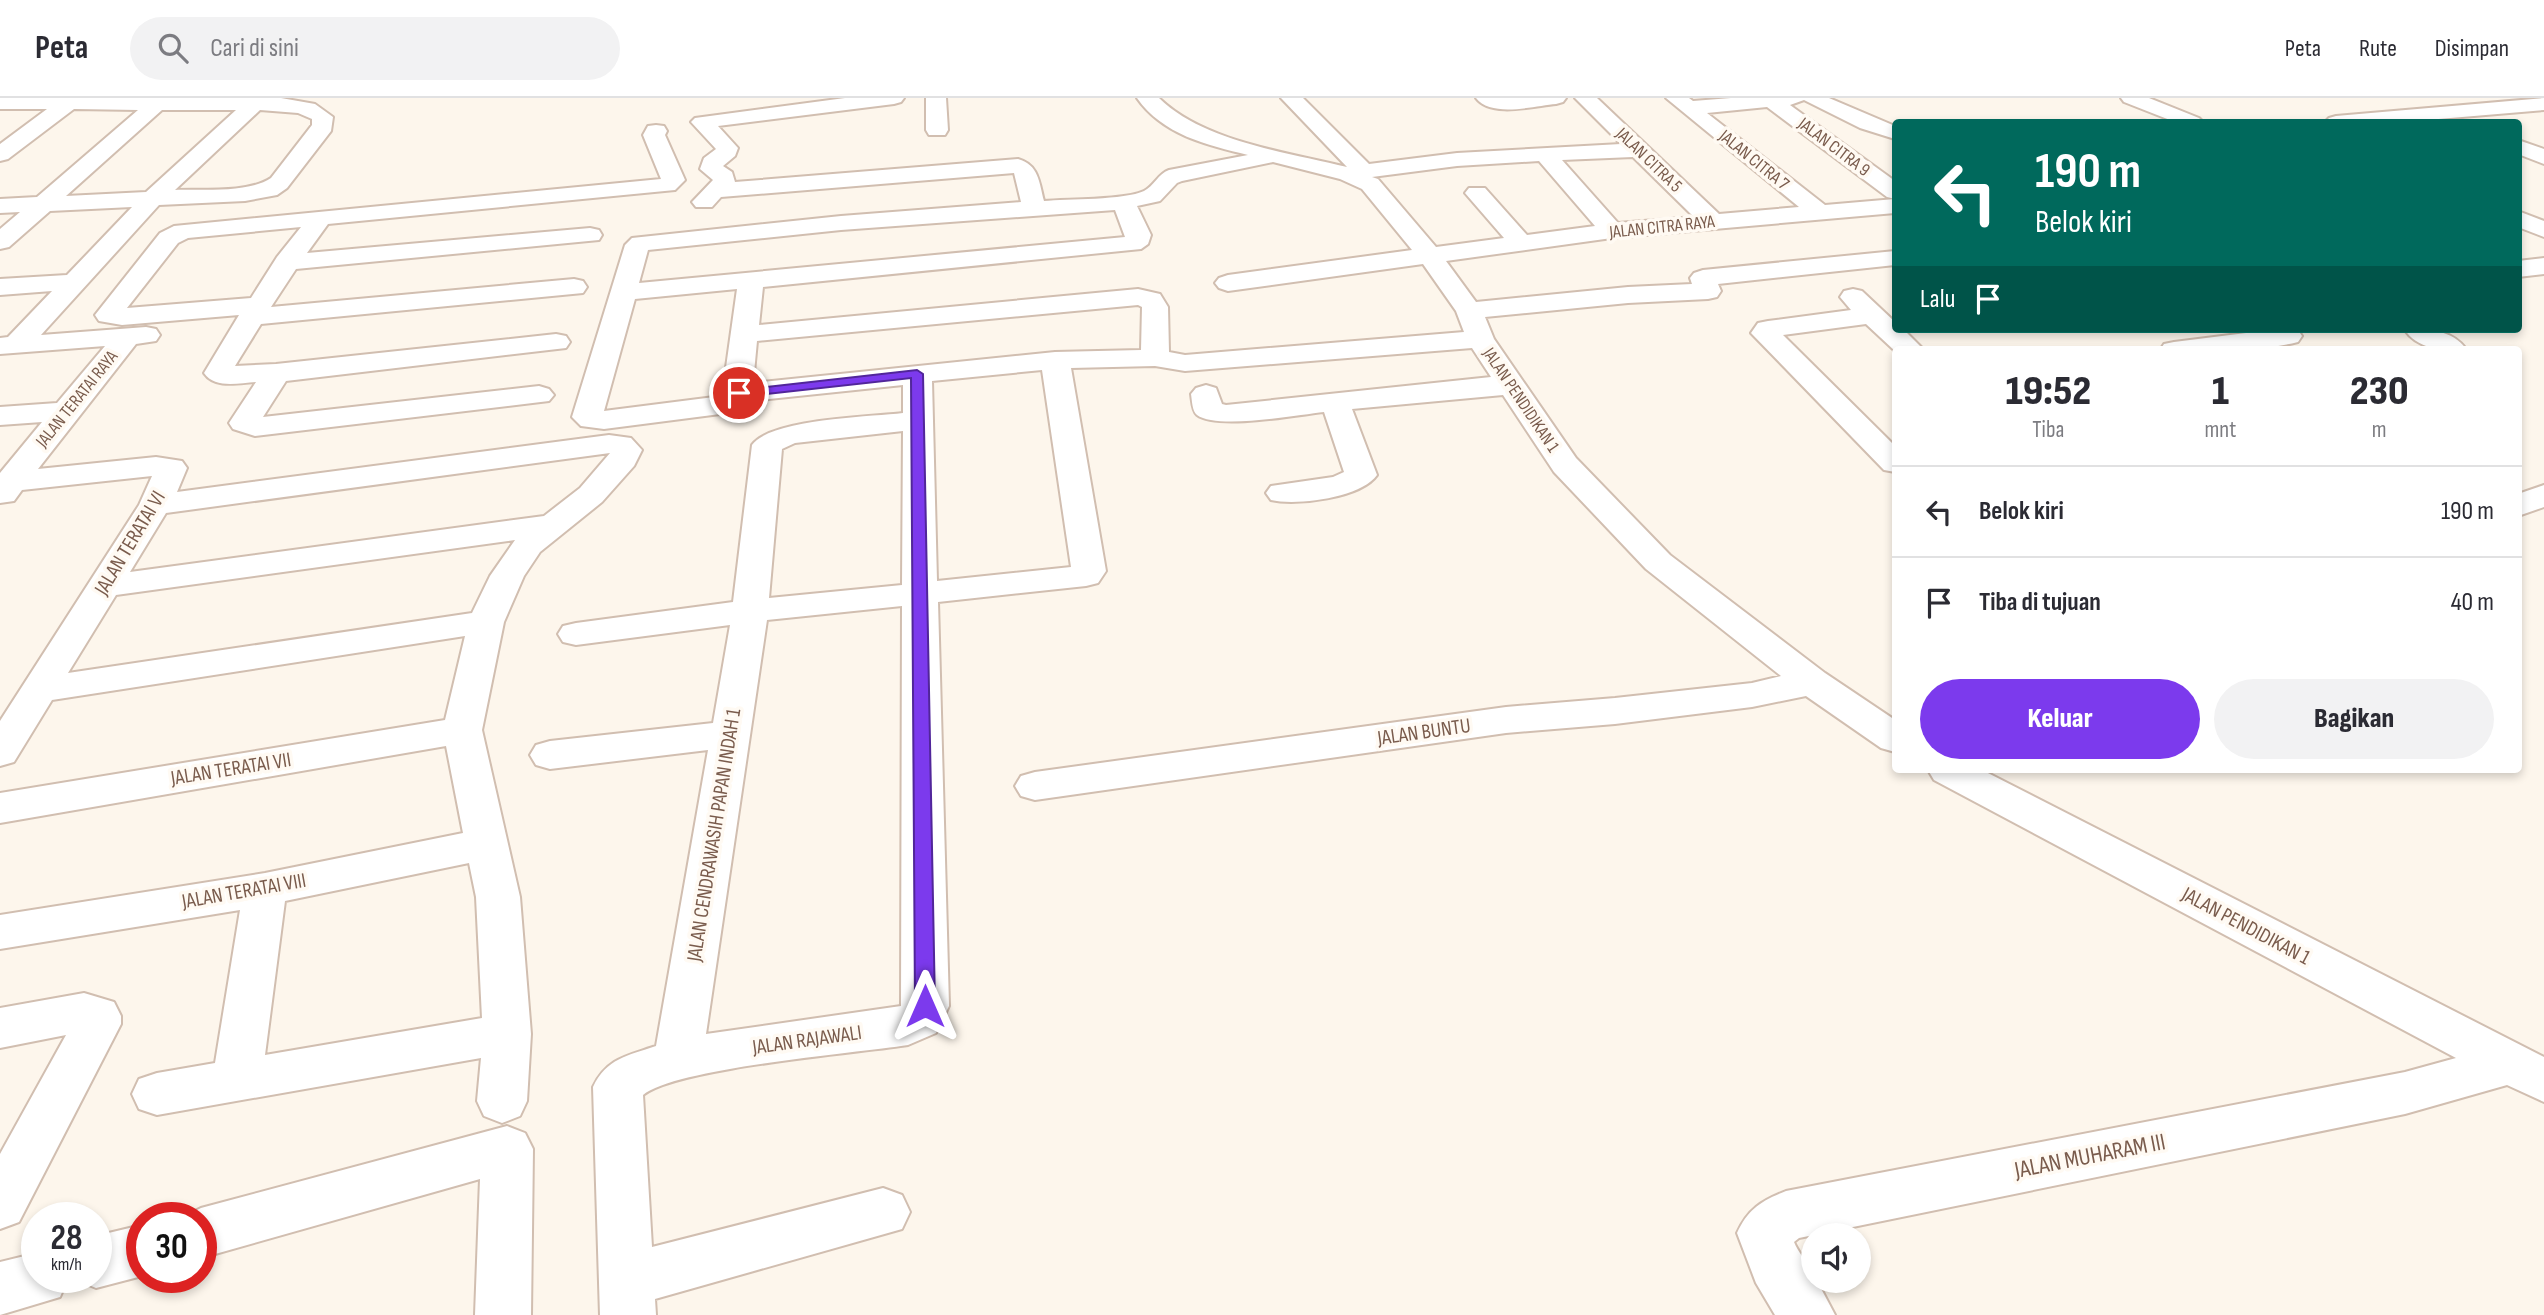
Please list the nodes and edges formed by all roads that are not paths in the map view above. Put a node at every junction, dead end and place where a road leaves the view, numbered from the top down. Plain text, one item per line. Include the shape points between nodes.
1 (325, 98) edge
2 (894, 98) edge
3 (936, 98) edge
4 (1147, 98) edge
5 (1291, 98) edge
6 (1486, 98) edge
7 (1556, 98) edge
8 (1585, 98) edge
9 (1796, 98) edge
10 (1813, 98) edge
11 (2131, 98) edge
12 (74, 100) edge
13 (1772, 101) junction
14 (159, 102) junction
15 (0, 103) edge
16 (1683, 103) edge
17 (255, 104) junction
18 (2544, 104) edge
19 (289, 105) junction
20 (2447, 113) junction
21 (2184, 119) edge
22 (2373, 119) edge
23 (2461, 119) edge
24 (937, 130) dead end
25 (656, 131) dead end
26 (1892, 132) edge
27 (2522, 149) edge
28 (1640, 150) junction
29 (0, 153) edge
30 (1546, 156) junction
31 (1276, 157) junction
32 (2539, 164) edge
33 (1356, 172) junction
34 (1892, 190) edge
35 (713, 191) junction
36 (604, 192) junction
37 (1476, 193) dead end
38 (154, 197) junction
39 (1123, 202) junction
40 (44, 204) junction
41 (0, 206) edge
42 (1892, 206) edge
43 (1034, 207) junction
44 (1819, 212) junction
45 (1771, 217) junction
46 (319, 219) junction
47 (2522, 220) edge
48 (1713, 222) junction
49 (842, 223) junction
50 (2544, 230) edge
51 (1612, 231) junction
52 (590, 235) junction
53 (704, 235) junction
54 (0, 242) edge
55 (1521, 243) junction
56 (1430, 256) junction
57 (1892, 258) edge
58 (286, 262) junction
59 (1822, 266) junction
60 (844, 272) junction
61 (751, 281) junction
62 (75, 282) junction
63 (1228, 283) dead end
64 (0, 288) edge
65 (624, 292) junction
66 (1469, 311) junction
67 (565, 314) junction
68 (1872, 315) junction
69 (252, 316) junction
70 (2425, 333) edge
71 (746, 334) junction
72 (128, 336) junction
73 (2292, 338) edge
74 (1480, 339) junction
75 (8, 346) edge
76 (1906, 346) edge
77 (2218, 346) edge
78 (2446, 346) edge
79 (1155, 358) junction
80 (1056, 367) junction
81 (276, 373) junction
82 (1510, 386) junction
83 (739, 393) junction
84 (917, 394) junction
85 (1206, 394) dead end
86 (1335, 402) junction
87 (66, 411) junction
88 (0, 416) edge
89 (532, 425) junction
90 (1892, 460) edge
91 (4, 487) edge
92 (1282, 493) dead end
93 (155, 505) junction
94 (550, 526) junction
95 (104, 586) junction
96 (918, 595) junction
97 (750, 611) junction
98 (485, 622) junction
99 (576, 634) dead end
100 (1812, 682) junction
101 (37, 690) junction
102 (461, 730) junction
103 (730, 734) junction
104 (1892, 737) edge
105 (0, 752) edge
106 (550, 755) dead end
107 (1965, 773) edge
108 (1035, 786) dead end
109 (0, 808) edge
110 (486, 844) junction
111 (265, 889) junction
112 (0, 932) edge
113 (0, 1028) edge
114 (507, 1034) junction
115 (678, 1059) junction
116 (2527, 1073) edge
117 (237, 1080) junction
118 (157, 1094) dead end
119 (502, 1101) dead end
120 (1, 1201) edge
121 (883, 1212) dead end
122 (217, 1229) edge
123 (21, 1283) edge
124 (0, 1289) edge
125 (627, 1297) edge
126 (503, 1315) edge
127 (1807, 1315) edge

1 - 19 street
2 - 35 street via 702,122 727,148 712,163 713,173 724,177
3 - 24 street
4 - 31 street, JALAN PENDIDIKAN 1 via 1186,130
5 - 33 street
6 - 7 street via 1496,103
8 - 28 street, JALAN CITRA 5
9 - 13 street
10 - 26 street
11 - 21 street
12 - 14 street
12 - 15 street
12 - 29 street
13 - 16 street
13 - 34 street, JALAN CITRA 9
14 - 17 street
14 - 40 street
16 - 44 street, JALAN CITRA 7
17 - 19 street
17 - 38 street
18 - 20 street
19 - 38 street via 315,110 323,117 323,125 274,186 245,194
20 - 22 street
20 - 23 street
25 - 36 street via 674,182
27 - 32 street
28 - 30 street
28 - 48 street, JALAN CITRA 5
30 - 33 street
30 - 51 street
31 - 33 street, JALAN PENDIDIKAN 1
31 - 39 street via 1177,175 1152,196
33 - 56 street, JALAN PENDIDIKAN 1
35 - 43 street via 1018,166 1025,170
35 - 53 street via 705,200 699,225
36 - 46 street
36 - 52 street
37 - 55 street
38 - 40 street
38 - 62 street
39 - 43 street
39 - 60 street via 1139,235 1132,244
40 - 41 street
40 - 54 street
42 - 44 street, JALAN CITRA RAYA
43 - 49 street
44 - 45 street, JALAN CITRA RAYA
45 - 48 street, JALAN CITRA RAYA
45 - 59 street
46 - 58 street
46 - 69 street via 195,228 169,237 107,315
47 - 50 street
48 - 51 street, JALAN CITRA RAYA
49 - 53 street
49 - 60 street
51 - 55 street, JALAN CITRA RAYA
52 - 58 street
52 - 67 street
53 - 65 street via 641,243
55 - 56 street, JALAN CITRA RAYA
56 - 63 street, JALAN CITRA RAYA
56 - 66 street, JALAN PENDIDIKAN 1
57 - 59 street
58 - 69 street
59 - 66 street via 1703,278 1708,291
59 - 68 street
60 - 61 street
61 - 65 street
61 - 71 street
62 - 64 street
62 - 75 street
65 - 83 street via 587,417 604,420 728,404
66 - 74 street, JALAN PENDIDIKAN 1
67 - 69 street
67 - 81 street
67 - 89 street
68 - 76 street
68 - 90 street via 1765,333
69 - 72 street
69 - 81 street via 218,373 228,377
70 - 78 street
71 - 79 street via 1138,297 1151,300 1155,307
71 - 83 street
72 - 75 street, JALAN TERATAI RAYA
72 - 87 street, JALAN TERATAI RAYA
73 - 77 street
74 - 79 street via 1185,363
74 - 82 street, JALAN PENDIDIKAN 1
79 - 80 street
80 - 84 street
80 - 96 street via 1089,571 1086,576
81 - 89 street via 244,423 255,427
82 - 86 street
82 - 100 street, JALAN PENDIDIKAN 1 via 1564,465 1658,562
83 - 84 street
84 - 96 street, JALAN RAJAWALI
84 - 97 street, JALAN CENDRAWASIH PAPAN INDAH 1 via 782,436 767,445
85 - 86 street via 1208,409 1225,414
86 - 92 street via 1361,475 1343,485
87 - 88 street
87 - 91 street, JALAN TERATAI RAYA
89 - 93 street
89 - 94 street via 627,450 591,495
91 - 93 street, JALAN TERATAI VI via 166,466 171,473
93 - 95 street, JALAN TERATAI VI
94 - 95 street
94 - 98 street via 521,555
95 - 101 street, JALAN TERATAI VI
96 - 97 street
96 - 115 street, JALAN RAJAWALI via 925,1006 919,1019 902,1026
97 - 99 street
97 - 103 street, JALAN CENDRAWASIH PAPAN INDAH 1
98 - 101 street
98 - 102 street
100 - 104 street, JALAN PENDIDIKAN 1
100 - 108 street, JALAN BUNTU via 1752,695 1506,720
101 - 105 street, JALAN TERATAI VI
102 - 109 street, JALAN TERATAI VII
102 - 110 street
103 - 106 street
103 - 115 street, JALAN CENDRAWASIH PAPAN INDAH 1
107 - 116 street, JALAN PENDIDIKAN 1
110 - 111 street, JALAN TERATAI VIII
110 - 114 street via 498,897
111 - 112 street, JALAN TERATAI VIII
111 - 117 street
113 - 120 street via 85,1012 97,1016 97,1024
114 - 117 street
114 - 119 street
115 - 125 street via 631,1074 618,1087
116 - 127 street, JALAN MUHARAM III via 1786,1216 1764,1233 1775,1265
117 - 118 street
121 - 125 street
122 - 126 street via 507,1149
123 - 124 street

